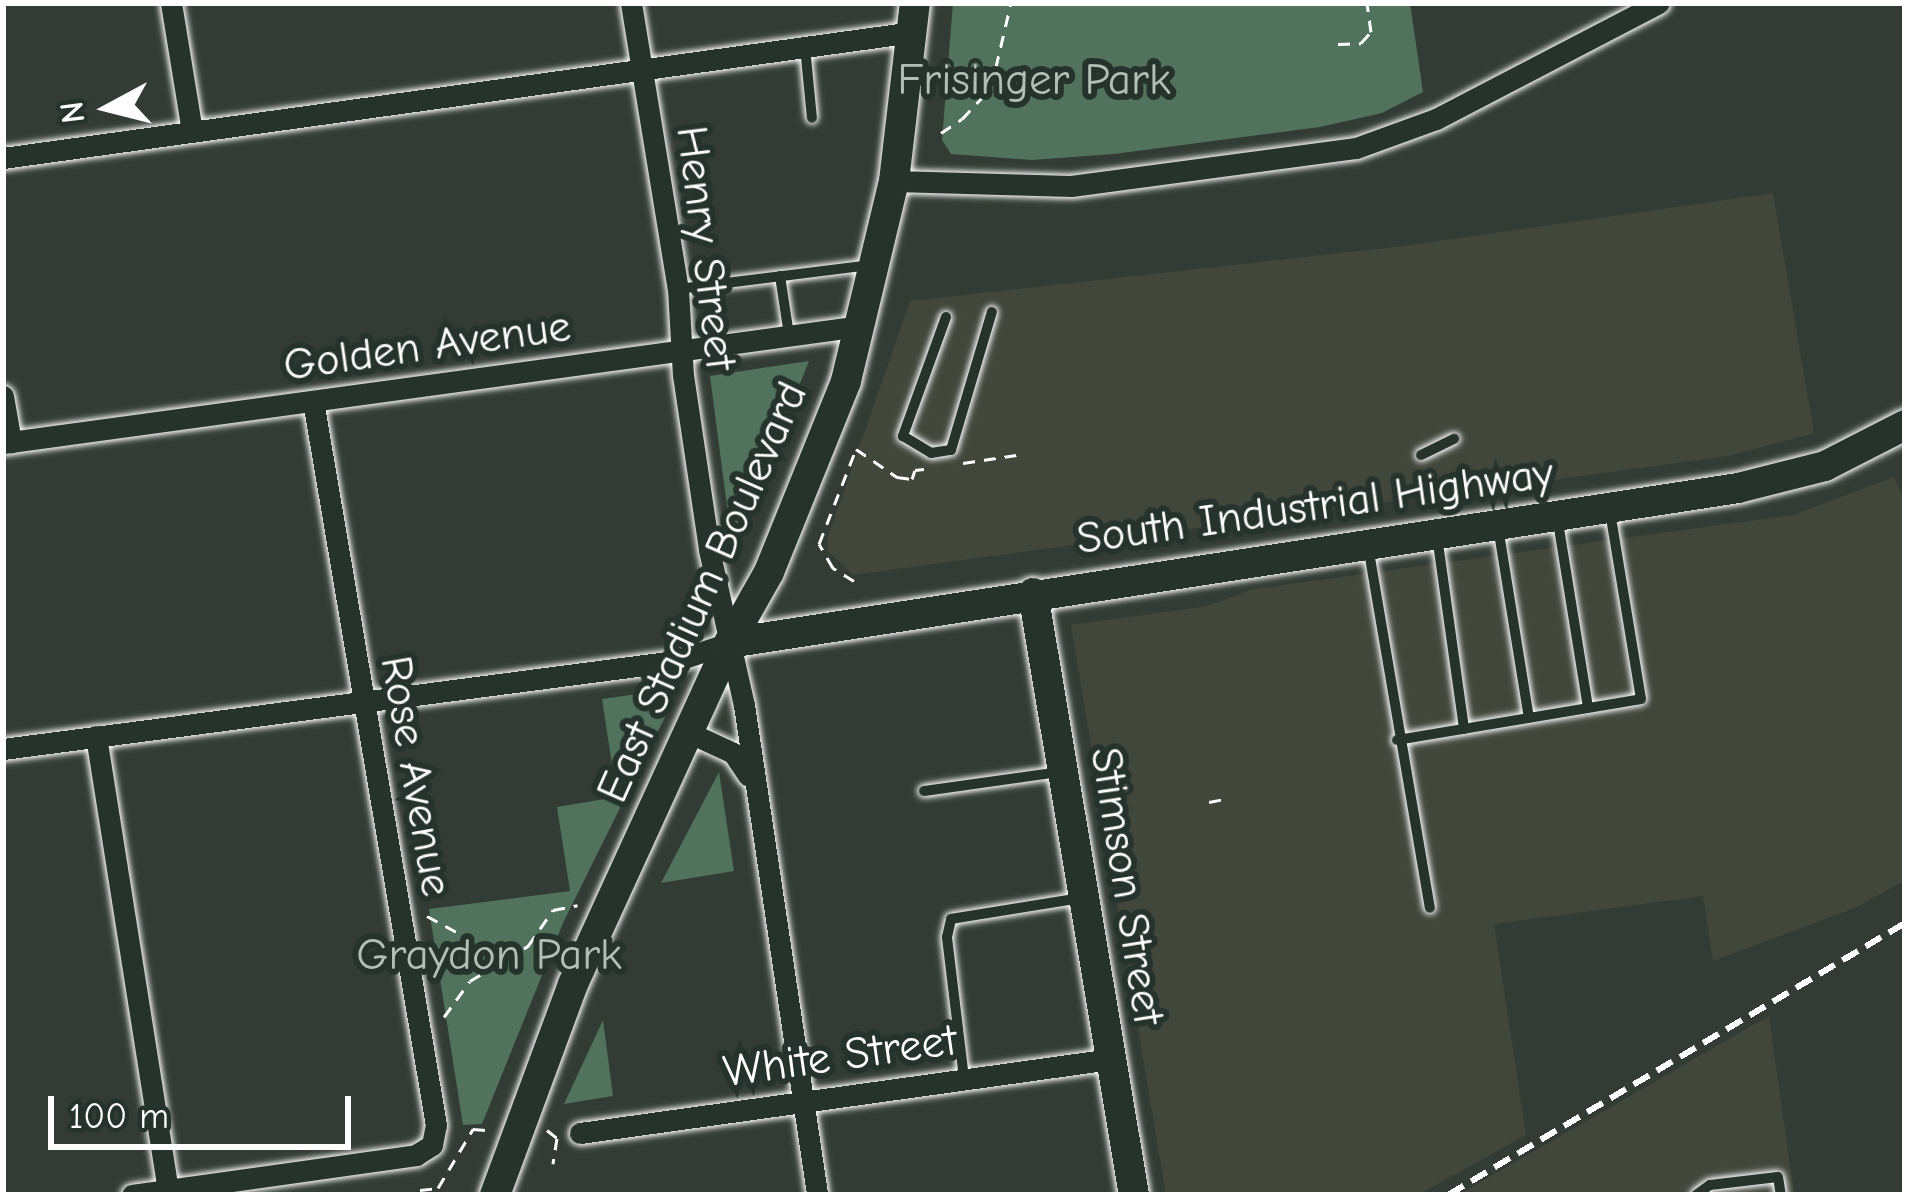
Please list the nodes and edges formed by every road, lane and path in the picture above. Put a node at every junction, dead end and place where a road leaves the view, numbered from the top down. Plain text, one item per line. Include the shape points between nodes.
1 (171, 3) edge
2 (631, 3) edge
3 (1011, 3) edge
4 (1367, 3) edge
5 (1658, 3) edge
6 (914, 17) edge
7 (805, 44) junction
8 (1338, 44) dead end
9 (640, 66) junction
10 (812, 118) dead end
11 (192, 131) junction
12 (940, 133) dead end
13 (3, 158) edge
14 (894, 181) junction
15 (875, 265) junction
16 (780, 276) junction
17 (679, 289) junction
18 (992, 312) dead end
19 (946, 317) dead end
20 (861, 326) junction
21 (789, 334) junction
22 (682, 350) junction
23 (3, 396) edge
24 (314, 401) junction
25 (1905, 425) edge
26 (1454, 439) dead end
27 (7, 442) edge
28 (1016, 455) dead end
29 (1421, 455) dead end
30 (961, 463) dead end
31 (938, 467) dead end
32 (1610, 508) junction
33 (1557, 515) junction
34 (1498, 524) junction
35 (1436, 533) junction
36 (1367, 543) junction
37 (854, 581) dead end
38 (1033, 592) junction
39 (730, 644) junction
40 (363, 700) junction
41 (1588, 708) junction
42 (1528, 718) junction
43 (1465, 729) junction
44 (690, 733) junction
45 (96, 736) junction
46 (1397, 740) junction
47 (3, 749) edge
48 (1062, 771) junction
49 (753, 787) junction
50 (924, 790) dead end
51 (1224, 799) dead end
52 (1209, 802) dead end
53 (1084, 897) junction
54 (578, 905) dead end
55 (1430, 908) dead end
56 (427, 916) dead end
57 (508, 957) junction
58 (444, 1017) dead end
59 (1111, 1059) junction
60 (964, 1078) junction
61 (802, 1100) junction
62 (486, 1130) dead end
63 (547, 1130) dead end
64 (580, 1133) dead end
65 (554, 1164) dead end
66 (1725, 1189) edge
67 (168, 1190) junction
68 (420, 1190) dead end
69 (132, 1195) edge
70 (495, 1195) edge
71 (818, 1195) edge
72 (1133, 1195) edge
73 (1696, 1195) edge
74 (1780, 1195) edge

1 - 11 street
2 - 9 street, Henry Street
3 - 12 path via 991,88
4 - 8 path via 1371,32 1361,43
5 - 14 street via 1436,119 1355,148 1071,186
6 - 7 street
6 - 14 street, East Stadium Boulevard
7 - 9 street
7 - 10 lane
9 - 11 street
9 - 17 street, Henry Street
11 - 13 street
14 - 15 street, East Stadium Boulevard
15 - 16 lane
15 - 20 street, East Stadium Boulevard
16 - 17 lane
16 - 21 lane
17 - 22 street, Henry Street
18 - 19 lane via 951,450 931,453 903,436
20 - 21 street, Golden Avenue
20 - 39 street, East Stadium Boulevard via 808,484
21 - 22 street, Golden Avenue
22 - 24 street, Golden Avenue
22 - 39 street, Henry Street
23 - 27 street
24 - 27 street, Golden Avenue
24 - 40 street, Rose Avenue
25 - 32 street, South Industrial Highway via 1799,473
26 - 29 lane
28 - 30 path
31 - 37 path via 915,470 912,479 897,476 856,449 819,544 833,568
32 - 33 street, South Industrial Highway
32 - 41 lane via 1641,699
33 - 34 street, South Industrial Highway
33 - 41 lane
34 - 35 street, South Industrial Highway
34 - 42 lane
35 - 36 street, South Industrial Highway
35 - 43 lane
36 - 38 street, South Industrial Highway
36 - 46 lane
38 - 39 street, South Industrial Highway
38 - 48 street, Stimson Street
39 - 40 street via 675,661
39 - 44 street, East Stadium Boulevard
39 - 49 street, Henry Street
40 - 45 street
40 - 67 street, Rose Avenue via 436,1125 431,1145 416,1155
41 - 42 lane
42 - 43 lane
43 - 46 lane
44 - 49 street via 734,753
44 - 70 street, East Stadium Boulevard via 573,984
45 - 47 street
45 - 67 street
46 - 55 lane
48 - 50 lane
48 - 53 street, Stimson Street
49 - 61 street, Henry Street
51 - 52 path
53 - 59 street, Stimson Street
53 - 60 lane via 951,919
54 - 57 path via 553,910 528,946
56 - 57 path
57 - 58 path via 470,981
59 - 60 street, White Street
59 - 72 street, Stimson Street
60 - 61 street, White Street
61 - 64 street, White Street
61 - 71 street, Henry Street
62 - 68 path via 472,1129 438,1188
63 - 65 path via 557,1138
66 - 73 lane
66 - 74 lane via 1778,1177
67 - 69 street

